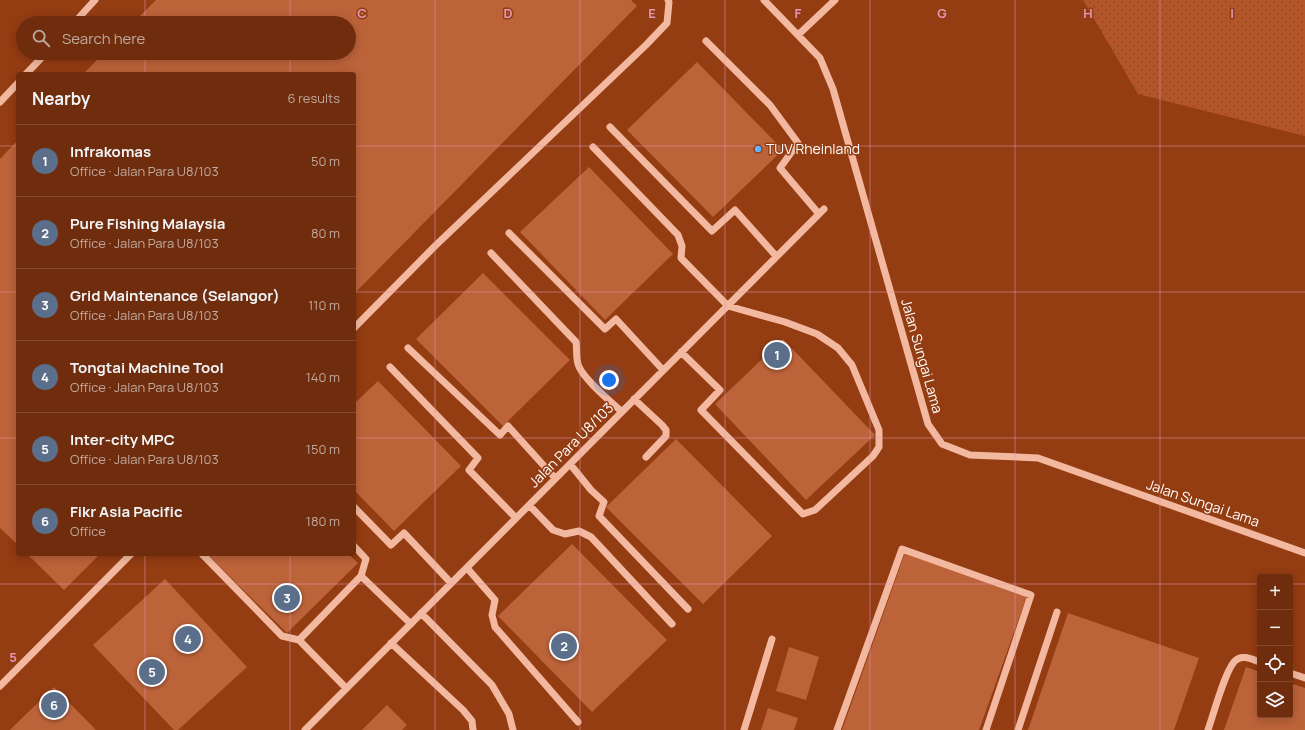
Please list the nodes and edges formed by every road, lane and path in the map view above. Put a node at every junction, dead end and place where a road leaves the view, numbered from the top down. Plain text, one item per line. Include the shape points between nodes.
1 (95, 0) edge
2 (668, 0) edge
3 (764, 0) edge
4 (836, 0) edge
5 (80, 16) edge
6 (798, 35) junction
7 (706, 41) dead end
8 (39, 60) edge
9 (28, 72) edge
10 (16, 84) edge
11 (0, 102) edge
12 (610, 127) dead end
13 (592, 147) dead end
14 (509, 233) dead end
15 (491, 253) dead end
16 (776, 256) junction
17 (728, 306) junction
18 (356, 326) edge
19 (408, 348) dead end
20 (681, 352) junction
21 (390, 367) dead end
22 (663, 370) junction
23 (634, 399) junction
24 (622, 412) junction
25 (646, 457) dead end
26 (570, 464) junction
27 (555, 478) junction
28 (529, 505) junction
29 (356, 509) edge
30 (516, 518) junction
31 (356, 548) edge
32 (1305, 553) edge
33 (129, 556) edge
34 (204, 556) edge
35 (466, 568) junction
36 (361, 576) junction
37 (451, 583) junction
38 (688, 609) dead end
39 (1057, 612) dead end
40 (421, 613) junction
41 (411, 624) junction
42 (672, 624) dead end
43 (772, 639) dead end
44 (299, 640) junction
45 (391, 643) junction
46 (1257, 661) edge
47 (1293, 674) edge
48 (1305, 678) edge
49 (0, 686) edge
50 (346, 688) junction
51 (578, 722) dead end
52 (305, 730) edge
53 (473, 730) edge
54 (513, 730) edge
55 (744, 730) edge
56 (837, 730) edge
57 (986, 730) edge
58 (1018, 730) edge
59 (1208, 730) edge

1 - 5 street
2 - 18 street via 667,23 646,45 435,246
3 - 6 street, Jalan Sungai Lama
4 - 6 street
6 - 32 street, Jalan Sungai Lama via 820,58 833,89 928,424 942,444 970,455 1038,458
7 - 16 street, Jalan Para U8/103 via 770,105 798,144 780,168 821,212
8 - 9 street
10 - 11 street
12 - 16 street via 712,232 734,210
13 - 17 street via 678,235 682,246 681,258
14 - 22 street via 605,329 616,319
15 - 24 street via 576,342 577,363 582,373
16 - 17 street, Jalan Para U8/103
17 - 20 street, Jalan Para U8/103
17 - 20 street via 817,334 838,348 852,365 879,430 879,448 873,456 815,510 803,514 701,410 720,390
19 - 27 street via 500,435 508,426
20 - 22 street, Jalan Para U8/103
21 - 30 street via 478,458 469,470
22 - 23 street, Jalan Para U8/103
23 - 24 street, Jalan Para U8/103
23 - 25 street via 666,430 666,436
24 - 26 street, Jalan Para U8/103
26 - 27 street, Jalan Para U8/103
26 - 38 street via 604,502 599,516
27 - 28 street, Jalan Para U8/103
28 - 30 street, Jalan Para U8/103
28 - 42 street via 553,530 565,534 579,531 591,537
29 - 37 street via 391,545 404,532
30 - 35 street, Jalan Para U8/103
31 - 36 street via 366,559
33 - 49 street
34 - 44 street via 282,636
35 - 37 street, Jalan Para U8/103
35 - 51 street via 495,600 492,615 495,626
36 - 41 street
36 - 44 street
37 - 40 street, Jalan Para U8/103
39 - 58 street
40 - 41 street, Jalan Para U8/103
40 - 54 street via 492,685 509,714
41 - 45 street, Jalan Para U8/103
43 - 55 street
44 - 50 street
45 - 50 street, Jalan Para U8/103
45 - 53 street via 463,710 472,721
46 - 59 street via 1245,657 1236,660 1229,670
47 - 48 street
50 - 52 street, Jalan Para U8/103
56 - 57 street via 902,549 1031,595

